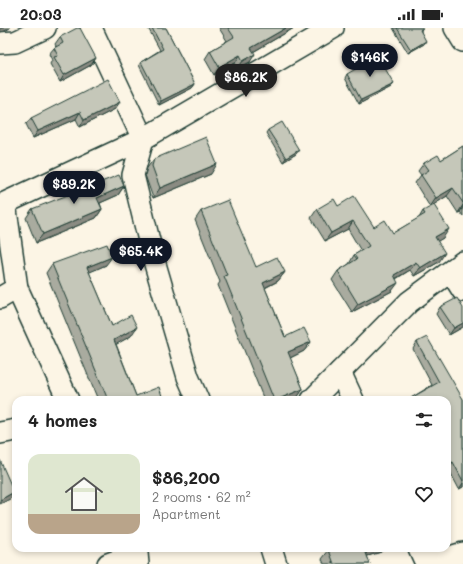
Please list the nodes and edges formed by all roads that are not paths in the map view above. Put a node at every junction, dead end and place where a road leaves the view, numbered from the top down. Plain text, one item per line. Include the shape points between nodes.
1 (45, 28) edge
2 (91, 28) edge
3 (333, 28) edge
4 (455, 28) edge
5 (463, 41) edge
6 (0, 43) edge
7 (143, 139) junction
8 (3, 202) edge
9 (457, 267) edge
10 (463, 291) edge
11 (8, 293) edge
12 (340, 372) junction
13 (66, 396) edge
14 (196, 396) edge
15 (316, 396) edge
16 (351, 396) edge
17 (12, 431) edge
18 (0, 433) edge
19 (272, 552) edge
20 (421, 552) edge
21 (138, 553) edge
22 (463, 553) edge
23 (108, 564) edge
24 (276, 564) edge

1 - 6 street via 15,42
2 - 7 street
3 - 7 street
4 - 5 street
7 - 8 street
7 - 14 street via 133,175 168,309
8 - 11 street
9 - 10 street
9 - 12 street via 409,302
11 - 13 street
12 - 15 street
12 - 16 street
17 - 18 street
19 - 24 street
20 - 22 street via 424,559 437,562
21 - 23 street

